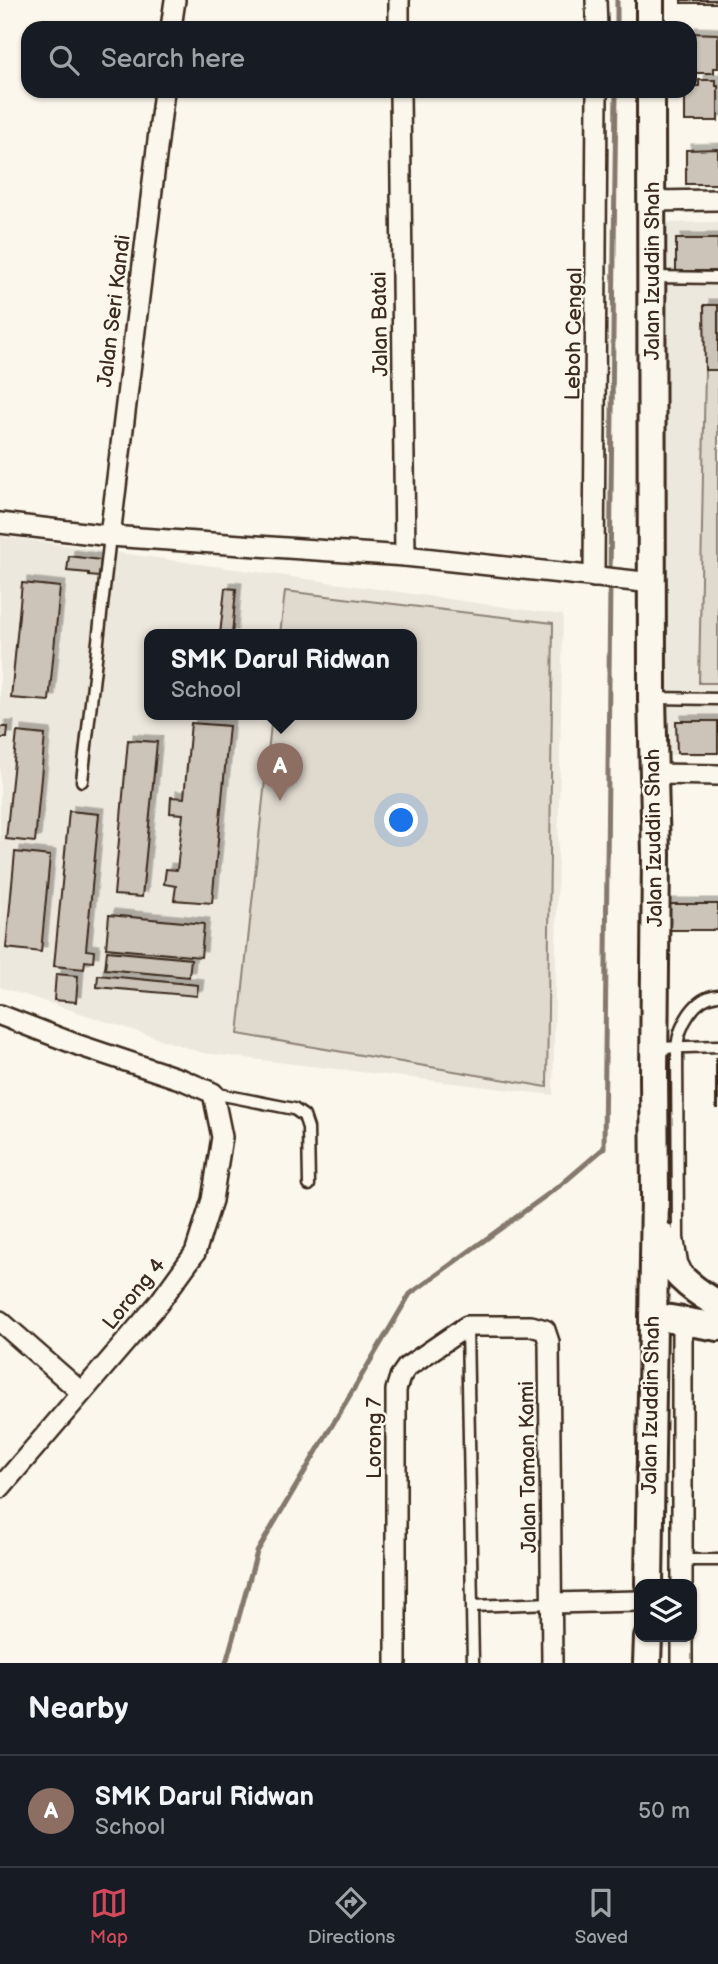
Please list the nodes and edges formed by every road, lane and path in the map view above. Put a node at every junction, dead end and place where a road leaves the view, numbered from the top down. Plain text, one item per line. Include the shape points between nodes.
1 (175, 0) edge
2 (399, 0) edge
3 (596, 0) edge
4 (650, 0) edge
5 (172, 21) edge
6 (399, 21) edge
7 (597, 21) edge
8 (650, 21) edge
9 (163, 98) edge
10 (400, 98) edge
11 (597, 98) edge
12 (651, 98) edge
13 (718, 200) edge
14 (652, 201) junction
15 (652, 278) junction
16 (718, 278) edge
17 (0, 523) edge
18 (110, 536) junction
19 (405, 556) junction
20 (605, 578) junction
21 (653, 583) junction
22 (652, 698) junction
23 (718, 699) edge
24 (654, 774) junction
25 (718, 775) edge
26 (82, 781) dead end
27 (718, 995) edge
28 (0, 1015) edge
29 (718, 1046) edge
30 (665, 1047) junction
31 (213, 1093) junction
32 (309, 1185) dead end
33 (655, 1195) junction
34 (714, 1296) edge
35 (653, 1316) junction
36 (0, 1321) edge
37 (682, 1321) junction
38 (467, 1326) junction
39 (718, 1327) edge
40 (81, 1392) junction
41 (0, 1488) edge
42 (682, 1560) junction
43 (718, 1560) edge
44 (649, 1579) edge
45 (682, 1579) edge
46 (634, 1601) edge
47 (552, 1603) junction
48 (473, 1606) junction
49 (648, 1642) edge
50 (682, 1642) edge
51 (397, 1663) edge
52 (473, 1663) edge
53 (552, 1663) edge
54 (647, 1663) edge
55 (682, 1663) edge

1 - 5 street
2 - 6 street
3 - 7 street
4 - 8 main road
9 - 18 street, Jalan Seri Kandi
10 - 19 street, Jalan Batai
11 - 20 street, Leboh Cengal
12 - 14 main road, Jalan Izuddin Shah
13 - 14 street
14 - 15 main road, Jalan Izuddin Shah
15 - 16 lane
15 - 21 main road, Jalan Izuddin Shah
17 - 18 street
18 - 19 street
18 - 26 lane
19 - 20 street
20 - 21 street
21 - 22 main road, Jalan Izuddin Shah
22 - 23 lane
22 - 24 main road, Jalan Izuddin Shah
24 - 25 street
24 - 30 main road, Jalan Izuddin Shah
27 - 30 lane via 701,1001
28 - 31 street
29 - 30 lane
30 - 33 main road, Jalan Izuddin Shah
30 - 34 lane via 682,1262 689,1276
31 - 32 lane via 294,1108 304,1116
31 - 40 street, Lorong 4 via 222,1137 212,1200 195,1253 158,1304
33 - 34 main road via 667,1259 696,1291
33 - 35 main road, Jalan Izuddin Shah
35 - 37 main road
35 - 44 main road, Jalan Izuddin Shah
36 - 40 street
37 - 39 main road
37 - 42 street
38 - 47 street, Jalan Taman Kami via 531,1326 545,1330 549,1342
38 - 48 lane
38 - 51 street, Lorong 7 via 407,1367 396,1390
40 - 41 street, Lorong 4
42 - 43 lane
42 - 45 street
46 - 47 street
47 - 48 lane
47 - 53 street, Jalan Taman Kami
48 - 52 lane
49 - 54 main road
50 - 55 street

